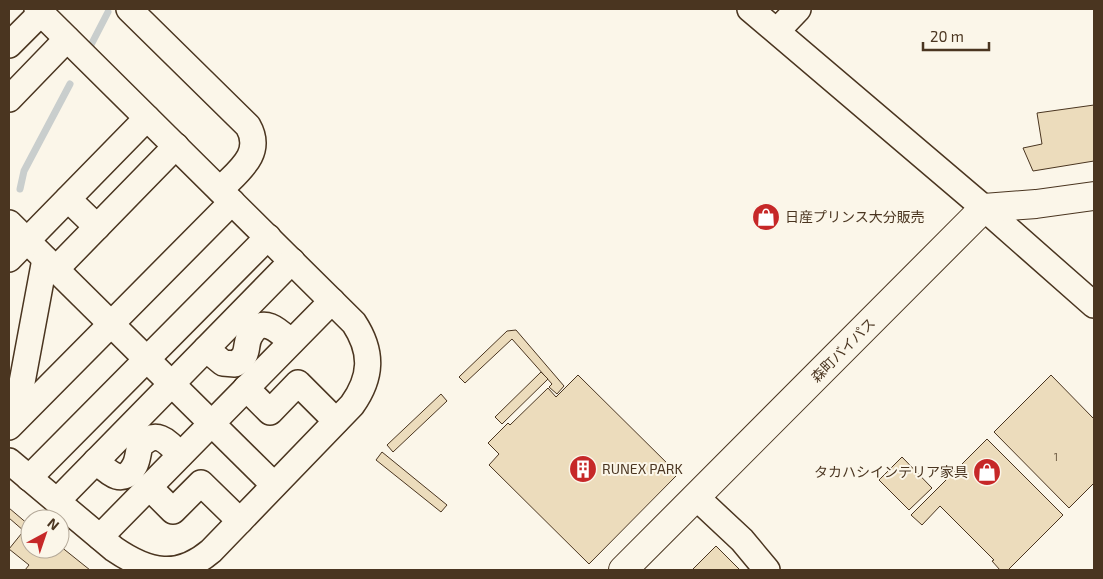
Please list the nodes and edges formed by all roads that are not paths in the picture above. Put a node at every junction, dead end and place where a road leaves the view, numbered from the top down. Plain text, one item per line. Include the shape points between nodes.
1 (129, 9) edge
2 (750, 9) edge
3 (798, 9) edge
4 (39, 11) edge
5 (777, 32) junction
6 (68, 39) junction
7 (9, 45) edge
8 (9, 99) edge
9 (147, 118) junction
10 (176, 146) junction
11 (226, 196) junction
12 (1094, 196) edge
13 (68, 199) junction
14 (984, 208) junction
15 (9, 222) edge
16 (97, 227) junction
17 (268, 237) junction
18 (27, 240) junction
19 (9, 259) edge
20 (292, 261) junction
21 (51, 264) junction
22 (332, 300) junction
23 (1094, 305) edge
24 (111, 324) junction
25 (291, 342) junction
26 (206, 349) junction
27 (147, 360) junction
28 (171, 383) junction
29 (246, 388) junction
30 (336, 421) junction
31 (211, 423) junction
32 (12, 424) edge
33 (180, 455) junction
34 (9, 461) edge
35 (96, 461) junction
36 (30, 478) junction
37 (274, 485) junction
38 (149, 487) junction
39 (696, 497) junction
40 (57, 501) junction
41 (240, 521) junction
42 (100, 537) junction
43 (623, 570) edge
44 (767, 570) edge

1 - 11 street via 253,134 252,154
2 - 5 street
3 - 5 street
4 - 6 street
4 - 7 street
5 - 14 street
6 - 8 street
6 - 9 street
9 - 10 street
9 - 13 street
10 - 11 street
10 - 16 street
11 - 17 street
11 - 24 street
12 - 14 main road
13 - 16 street
13 - 18 street
14 - 23 street
14 - 39 main road, 森町バイパス
15 - 18 street
16 - 21 street
17 - 20 street
17 - 27 street
18 - 19 street
18 - 21 street
20 - 22 street
20 - 26 street
21 - 24 street
21 - 32 street
22 - 25 street
22 - 30 street via 361,333 368,359 368,373 358,396
24 - 27 street
24 - 32 street
25 - 26 street via 276,328 264,326 250,334 245,355 235,364 223,363
25 - 29 street
26 - 28 street
27 - 28 street
27 - 36 street
28 - 31 street
28 - 35 street
29 - 30 street via 270,412 298,383
29 - 31 street
30 - 37 street
31 - 33 street
31 - 37 street
33 - 35 street via 166,440 157,437 140,446 136,464 127,474 112,475
33 - 38 street
34 - 36 street
35 - 40 street
36 - 40 street
37 - 41 street
38 - 41 street via 173,511 201,483
38 - 42 street
39 - 43 main road, 森町バイパス
39 - 44 street via 742,540
40 - 42 street
41 - 42 street via 204,557 180,570 144,566 127,558

